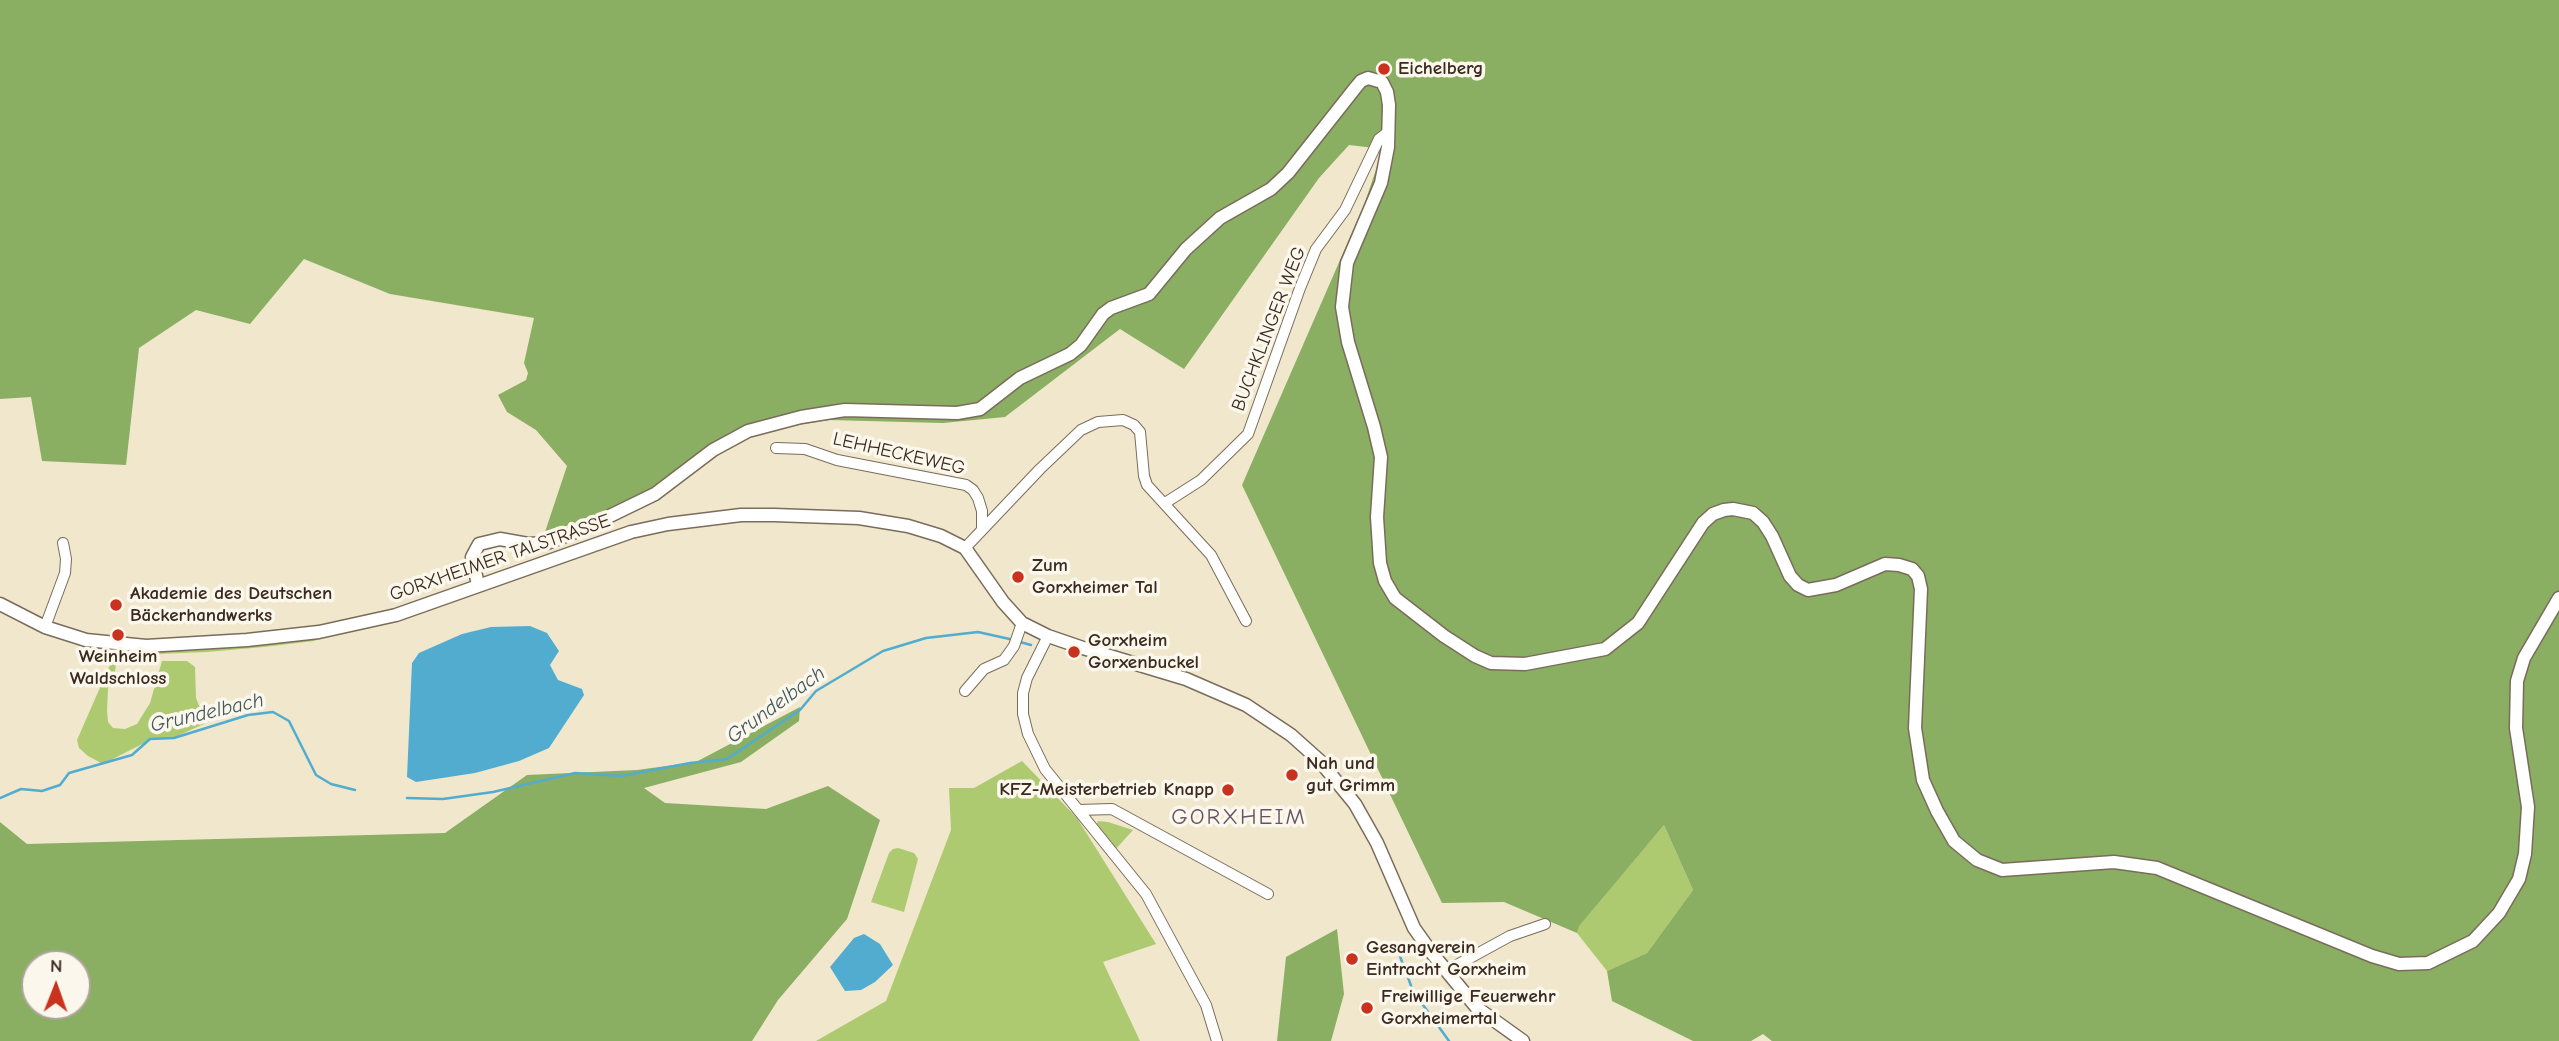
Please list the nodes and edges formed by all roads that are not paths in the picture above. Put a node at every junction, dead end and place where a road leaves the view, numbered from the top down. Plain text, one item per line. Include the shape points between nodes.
1 (1388, 132) junction
2 (776, 448) dead end
3 (1165, 503) junction
4 (982, 528) junction
5 (63, 543) dead end
6 (965, 548) junction
7 (478, 585) junction
8 (2559, 598) edge
9 (0, 604) edge
10 (1246, 621) dead end
11 (45, 627) junction
12 (1018, 635) junction
13 (1048, 636) junction
14 (965, 691) dead end
15 (1078, 810) junction
16 (1268, 894) dead end
17 (1545, 924) dead end
18 (1446, 971) junction
19 (1217, 1041) edge
20 (1523, 1041) edge

1 - 3 street, BUCHKLINGER WEG via 1379,139 1345,209 1316,249 1248,434 1208,474
1 - 7 street via 1385,87 1374,79 1361,81 1271,189 1220,218 1186,249 1149,294 1103,314 1070,355 1020,378 980,409 845,410 748,431 713,450 654,494 565,537 539,544 500,539 479,544 472,557
1 - 8 street via 1381,183 1347,264 1342,307 1381,457 1380,563 1395,598 1475,656 1513,665 1605,649 1621,639 1638,623 1703,523 1724,510 1753,513 1763,522 1790,576 1808,590 1828,588 1885,564 1912,569 1922,589 1915,728 1923,780 1954,841 1989,866 2003,870 2114,862 2157,868 2399,964 2428,963 2450,954 2473,941 2499,913 2519,879 2528,807 2516,728 2517,681 2524,658
2 - 4 street, LEHHECKEWEG via 805,449 837,460 965,485 978,498
3 - 4 street via 1145,480 1140,432 1129,422 1110,420 1081,430 1065,443
3 - 10 street via 1211,555
4 - 6 street
5 - 11 street via 65,573
6 - 7 street, GORXHEIMER TALSTRASSE via 894,523 741,515 631,532
6 - 12 street via 1003,602
7 - 11 street, GORXHEIMER TALSTRASSE via 396,615 275,637 125,645 86,640
9 - 11 street, GORXHEIMER TALSTRASSE
12 - 13 street
12 - 14 street via 1004,660 984,669
13 - 15 street via 1027,678 1023,714 1045,769
13 - 18 street via 1186,679 1246,705 1291,735 1319,760 1355,804 1414,928
15 - 16 street via 1112,809
15 - 19 street via 1146,894 1206,1005
17 - 18 street via 1510,936
18 - 20 street via 1477,1008

